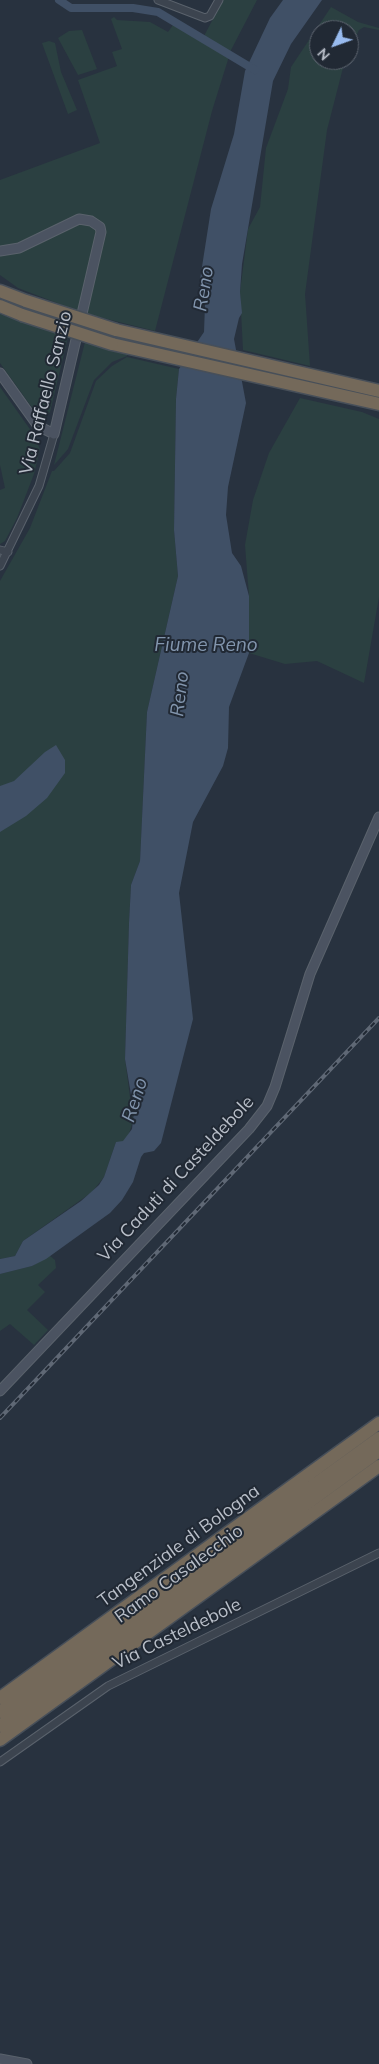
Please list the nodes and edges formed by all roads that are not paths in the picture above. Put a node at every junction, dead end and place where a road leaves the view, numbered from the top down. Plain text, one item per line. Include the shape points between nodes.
1 (158, 0) edge
2 (219, 0) edge
3 (0, 251) edge
4 (0, 286) edge
5 (0, 291) edge
6 (21, 299) junction
7 (0, 306) edge
8 (0, 373) edge
9 (379, 391) edge
10 (379, 404) edge
11 (54, 434) junction
12 (0, 550) edge
13 (8, 552) junction
14 (0, 566) edge
15 (379, 817) edge
16 (0, 1391) edge
17 (379, 1423) edge
18 (379, 1438) edge
19 (379, 1451) edge
20 (379, 1466) edge
21 (379, 1553) edge
22 (0, 1698) edge
23 (0, 1712) edge
24 (0, 1726) edge
25 (0, 1740) edge
26 (0, 1762) edge
27 (0, 2058) edge
28 (27, 2064) edge

1 - 2 street via 205,18 210,16
3 - 11 main road, Via Raffaello Sanzio via 19,248 79,219 96,223 101,232
4 - 6 highway
5 - 6 highway
6 - 9 highway, bridge via 116,330
7 - 10 highway, bridge via 112,344
8 - 11 main road via 38,426
11 - 13 street, Via Raffaello Sanzio via 41,479
12 - 13 street
13 - 14 street, Via Raffaello Sanzio
15 - 16 main road, Via Caduti di Casteldebole via 310,974 267,1106 249,1129
17 - 22 highway, Tangenziale di Bologna
18 - 23 highway, Ramo Casalecchio
19 - 24 highway, Ramo Casalecchio
20 - 25 highway
21 - 26 street, Via Casteldebole via 108,1686
27 - 28 main road

